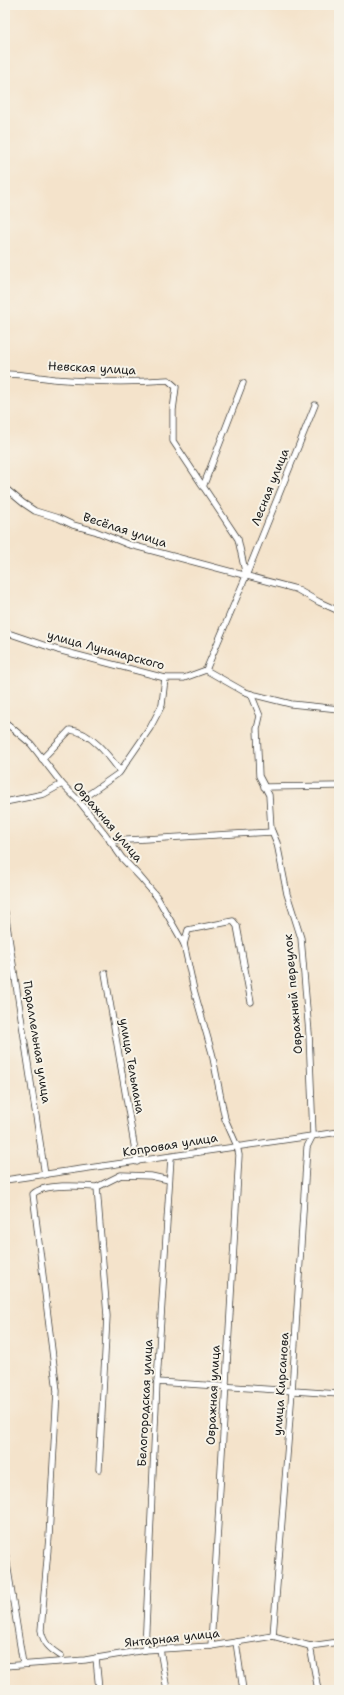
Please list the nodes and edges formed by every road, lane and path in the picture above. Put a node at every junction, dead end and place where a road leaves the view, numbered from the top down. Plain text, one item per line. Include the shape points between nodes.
1 (5, 374) edge
2 (243, 383) dead end
3 (315, 405) dead end
4 (203, 487) junction
5 (5, 488) edge
6 (246, 576) junction
7 (339, 611) edge
8 (5, 632) edge
9 (206, 670) junction
10 (165, 678) junction
11 (251, 694) junction
12 (339, 709) edge
13 (5, 722) edge
14 (42, 759) junction
15 (120, 771) junction
16 (62, 784) junction
17 (339, 786) edge
18 (264, 787) junction
19 (79, 801) junction
20 (5, 802) edge
21 (272, 830) junction
22 (110, 841) junction
23 (5, 912) edge
24 (184, 944) junction
25 (104, 973) dead end
26 (251, 1002) dead end
27 (339, 1132) edge
28 (313, 1135) junction
29 (237, 1146) junction
30 (171, 1157) junction
31 (137, 1162) junction
32 (45, 1175) junction
33 (5, 1180) edge
34 (169, 1180) junction
35 (97, 1187) junction
36 (156, 1382) junction
37 (225, 1386) junction
38 (292, 1391) junction
39 (339, 1394) edge
40 (99, 1469) dead end
41 (5, 1551) edge
42 (273, 1636) junction
43 (236, 1642) junction
44 (339, 1642) edge
45 (211, 1646) junction
46 (310, 1646) junction
47 (160, 1649) junction
48 (145, 1650) junction
49 (60, 1656) dead end
50 (96, 1658) junction
51 (23, 1664) junction
52 (5, 1666) edge
53 (98, 1690) edge
54 (167, 1690) edge
55 (243, 1690) edge
56 (318, 1690) edge

1 - 4 street, Невская улица via 53,379 139,382 168,380 176,387 173,441
2 - 4 street
3 - 6 street, Лесная улица
4 - 6 street via 238,539
5 - 6 street, Весёлая улица via 34,511 127,544
6 - 7 street via 296,589
6 - 9 street, Лесная улица
8 - 10 street, улица Луначарского via 58,650
9 - 10 street, улица Луначарского via 184,678
9 - 11 street
10 - 15 street via 162,705 150,728
11 - 12 street via 290,704
11 - 18 street, Овражный переулок via 260,716 257,728 258,761
13 - 14 street, Овражная улица via 31,744
14 - 15 street via 70,730 78,730 104,750
14 - 16 street, Овражная улица
15 - 19 street via 99,789
16 - 19 street, Овражная улица
16 - 20 street via 44,794
17 - 18 street
18 - 21 street, Овражный переулок via 269,795
19 - 22 street, Овражная улица
21 - 22 street
21 - 28 street, Овражный переулок via 287,894 301,938 309,1034
22 - 24 street, Овражная улица via 157,897
23 - 32 street, Параллельная улица
24 - 26 street via 188,930 233,921 237,926
24 - 29 street, Овражная улица via 212,1053 225,1119
25 - 31 street, улица Тельмана
27 - 28 street, Копровая улица
28 - 29 street, Копровая улица
28 - 38 street, улица Кирсанова via 307,1147
29 - 30 street, Копровая улица
29 - 37 street, Овражная улица via 239,1155
30 - 31 street, Копровая улица
30 - 34 street, Белогородская улица
31 - 32 street, Копровая улица
32 - 33 street, Копровая улица
34 - 35 street via 151,1176 121,1175
34 - 36 street, Белогородская улица
35 - 40 street via 107,1316
35 - 49 street via 75,1185 45,1189 33,1194 57,1391 50,1537 41,1630 46,1645
36 - 37 street
36 - 48 street, Белогородская улица
37 - 38 street
37 - 45 street, Овражная улица
38 - 39 street
38 - 42 street, улица Кирсанова
41 - 51 street
42 - 43 street, Янтарная улица
42 - 46 street, Янтарная улица
43 - 45 street, Янтарная улица
43 - 55 street
44 - 46 street, Янтарная улица
45 - 47 street, Янтарная улица
46 - 56 street
47 - 48 street, Янтарная улица
47 - 54 street
48 - 50 street, Янтарная улица
50 - 51 street, Янтарная улица
50 - 53 street
51 - 52 street, Янтарная улица

